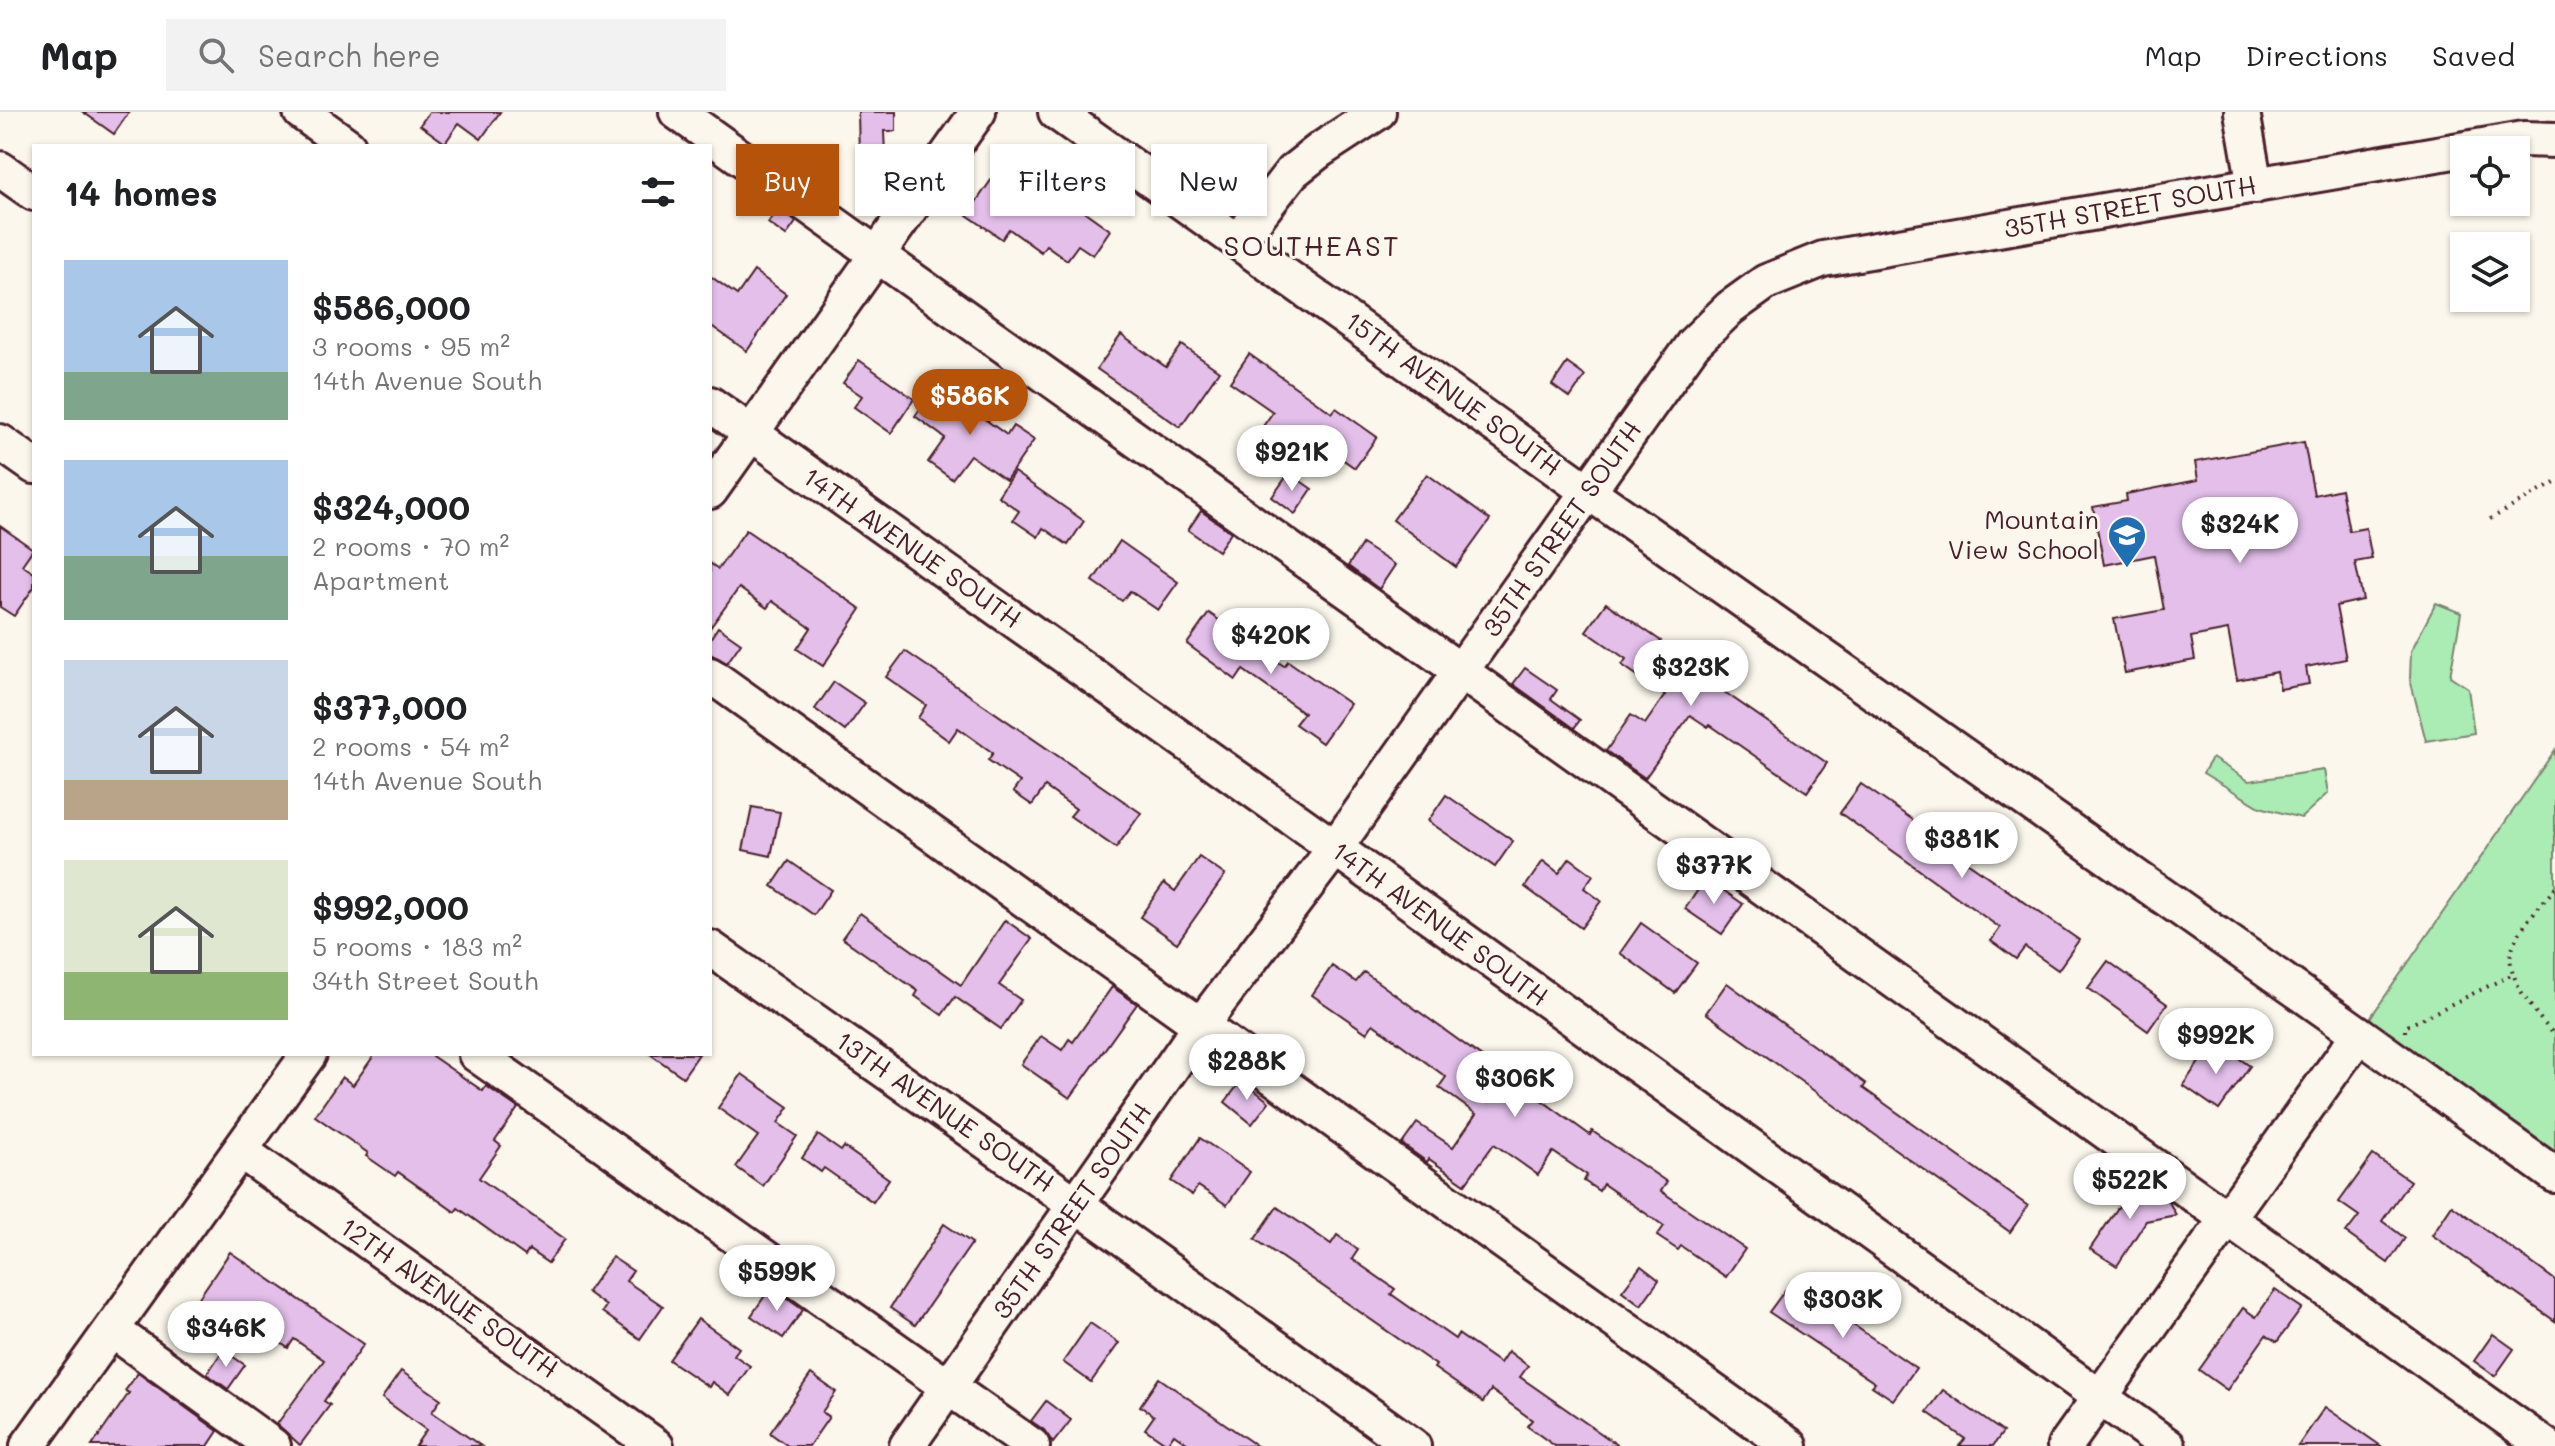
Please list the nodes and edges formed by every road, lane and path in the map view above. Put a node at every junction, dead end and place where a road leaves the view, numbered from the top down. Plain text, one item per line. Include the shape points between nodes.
1 (301, 112) edge
2 (677, 112) edge
3 (978, 112) edge
4 (1056, 112) edge
5 (1378, 112) edge
6 (2242, 112) edge
7 (2555, 140) edge
8 (345, 144) edge
9 (0, 169) edge
10 (2255, 186) junction
11 (32, 192) edge
12 (1238, 241) junction
13 (877, 254) junction
14 (712, 405) edge
15 (751, 433) junction
16 (0, 442) edge
17 (32, 465) edge
18 (2555, 483) edge
19 (712, 488) edge
20 (1589, 492) junction
21 (2490, 519) dead end
22 (1461, 671) junction
23 (712, 676) edge
24 (1335, 848) junction
25 (2555, 888) edge
26 (712, 949) edge
27 (2513, 974) junction
28 (1201, 1025) junction
29 (2359, 1034) junction
30 (2555, 1035) edge
31 (308, 1056) edge
32 (479, 1056) edge
33 (2393, 1058) junction
34 (241, 1151) junction
35 (2555, 1175) edge
36 (1077, 1205) junction
37 (2227, 1218) junction
38 (112, 1330) junction
39 (949, 1387) junction
40 (2100, 1397) junction
41 (28, 1446) edge
42 (273, 1446) edge
43 (656, 1446) edge
44 (907, 1446) edge
45 (1032, 1446) edge
46 (1413, 1446) edge
47 (1790, 1446) edge
48 (2065, 1446) edge
49 (2168, 1446) edge
50 (2546, 1446) edge

1 - 8 street
2 - 13 street
3 - 13 street
4 - 12 street, 15TH AVENUE SOUTH
5 - 12 street via 1292,172
6 - 10 street
7 - 10 street, 35TH STREET SOUTH via 2524,139
9 - 11 street
10 - 20 street, 35TH STREET SOUTH via 1823,259 1766,282 1693,344
12 - 20 street, 15TH AVENUE SOUTH
13 - 15 street
13 - 22 street
14 - 15 street, 14TH AVENUE SOUTH
15 - 19 street
15 - 24 street, 14TH AVENUE SOUTH
16 - 17 street
18 - 21 path
20 - 22 street, 35TH STREET SOUTH
20 - 29 street, 15TH AVENUE SOUTH
22 - 24 street, 35TH STREET SOUTH
22 - 37 street
23 - 28 street
24 - 28 street, 35TH STREET SOUTH
24 - 40 street, 14TH AVENUE SOUTH
25 - 27 path via 2520,933 2511,952
26 - 36 street, 13TH AVENUE SOUTH
27 - 30 path
27 - 33 path via 2405,1027 2405,1039
28 - 36 street, 35TH STREET SOUTH
28 - 47 street
29 - 33 street, 15TH AVENUE SOUTH
29 - 37 street
31 - 34 street
32 - 39 street
33 - 35 street, 15TH AVENUE SOUTH
34 - 38 street
34 - 43 street, 12TH AVENUE SOUTH
36 - 39 street, 35TH STREET SOUTH
36 - 46 street, 13TH AVENUE SOUTH
37 - 40 street
37 - 50 street
38 - 41 street
38 - 42 street
39 - 44 street, 35TH STREET SOUTH
39 - 45 street
40 - 48 street
40 - 49 street, 14TH AVENUE SOUTH

